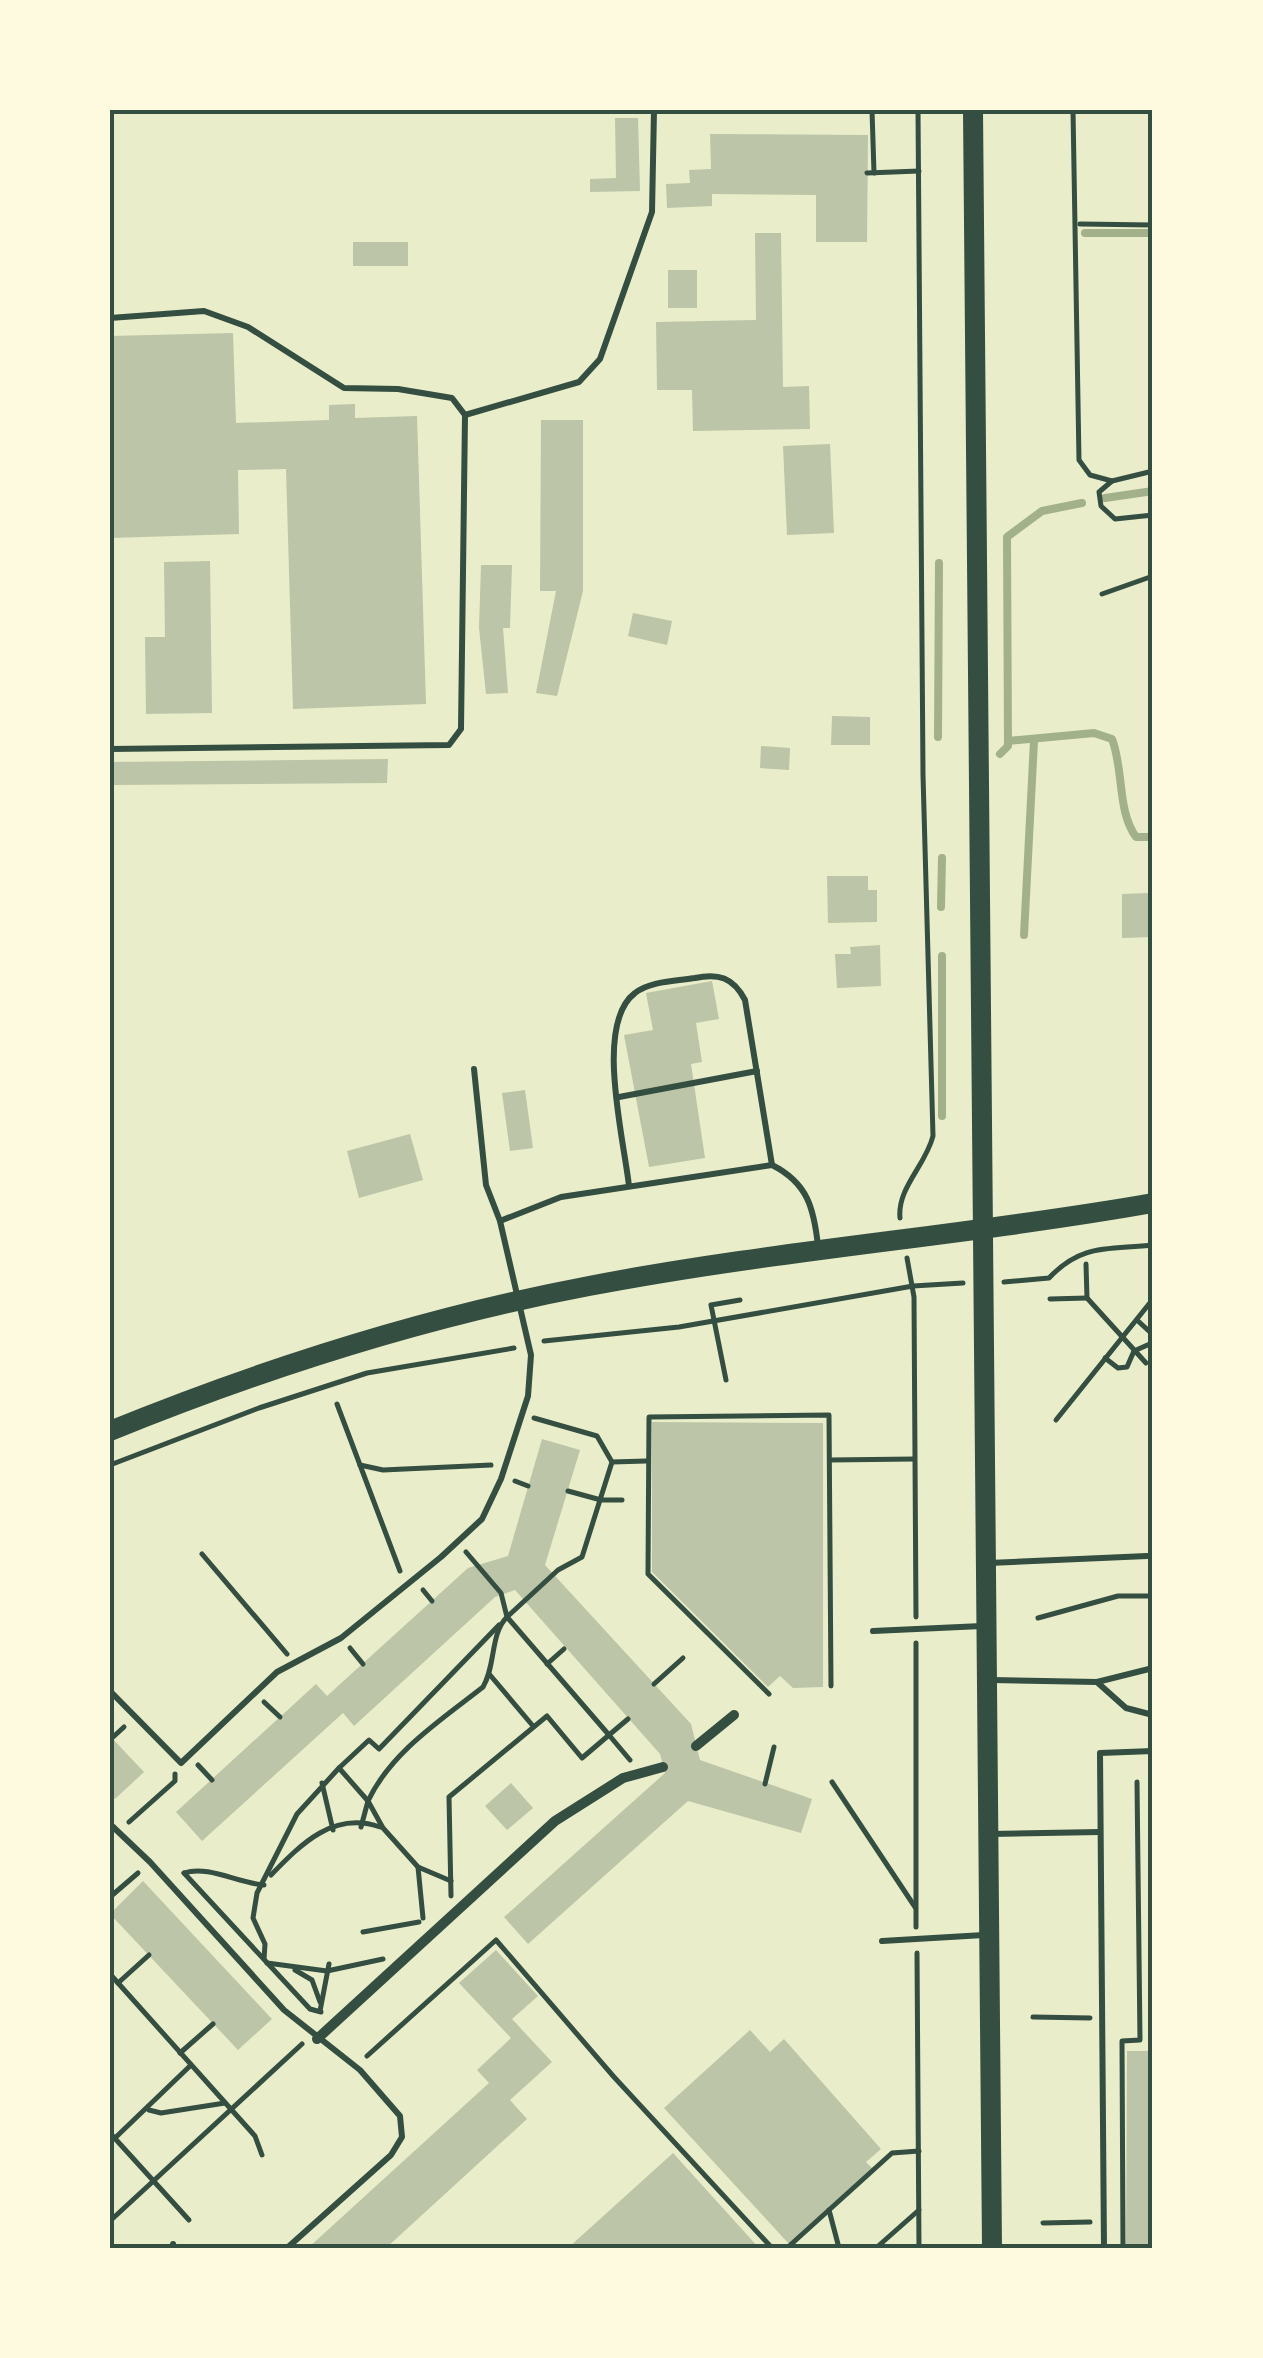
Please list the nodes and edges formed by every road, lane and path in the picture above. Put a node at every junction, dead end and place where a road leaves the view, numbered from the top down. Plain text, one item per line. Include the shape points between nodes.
1 (654, 110) edge
2 (872, 110) edge
3 (918, 110) edge
4 (972, 110) edge
5 (1073, 110) edge
6 (919, 171) junction
7 (1080, 224) dead end
8 (1153, 226) edge
9 (110, 318) edge
10 (464, 415) junction
11 (1153, 472) edge
12 (1112, 481) junction
13 (1153, 514) edge
14 (1153, 576) edge
15 (1102, 594) dead end
16 (110, 750) edge
17 (474, 1069) dead end
18 (758, 1071) junction
19 (618, 1097) junction
20 (772, 1165) junction
21 (630, 1186) junction
22 (1153, 1203) edge
23 (500, 1221) junction
24 (982, 1228) junction
25 (902, 1236) junction
26 (1153, 1245) edge
27 (818, 1250) junction
28 (1084, 1252) dead end
29 (1086, 1264) dead end
30 (1087, 1298) junction
31 (1050, 1299) dead end
32 (1153, 1299) edge
33 (740, 1300) dead end
34 (521, 1302) junction
35 (1136, 1320) junction
36 (715, 1322) junction
37 (1121, 1336) junction
38 (529, 1344) junction
39 (1134, 1352) junction
40 (1105, 1358) junction
41 (1146, 1363) dead end
42 (726, 1380) dead end
43 (337, 1404) dead end
44 (522, 1414) junction
45 (1056, 1420) dead end
46 (110, 1430) edge
47 (914, 1459) junction
48 (830, 1460) junction
49 (646, 1461) junction
50 (612, 1462) junction
51 (110, 1465) edge
52 (360, 1466) junction
53 (505, 1468) junction
54 (568, 1491) dead end
55 (601, 1500) junction
56 (622, 1500) dead end
57 (457, 1542) junction
58 (202, 1554) dead end
59 (1147, 1556) dead end
60 (988, 1563) junction
61 (406, 1588) junction
62 (1153, 1596) edge
63 (507, 1617) junction
64 (1038, 1618) dead end
65 (499, 1625) junction
66 (989, 1626) junction
67 (874, 1630) dead end
68 (916, 1630) junction
69 (564, 1649) dead end
70 (683, 1658) dead end
71 (295, 1664) junction
72 (547, 1664) junction
73 (1153, 1668) edge
74 (490, 1675) junction
75 (989, 1680) junction
76 (1097, 1682) junction
77 (654, 1684) dead end
78 (831, 1686) dead end
79 (110, 1691) edge
80 (769, 1694) dead end
81 (734, 1715) dead end
82 (1153, 1715) edge
83 (628, 1719) dead end
84 (534, 1727) junction
85 (609, 1735) junction
86 (696, 1746) dead end
87 (774, 1747) dead end
88 (1153, 1751) edge
89 (176, 1761) junction
90 (663, 1766) dead end
91 (340, 1768) junction
92 (639, 1771) junction
93 (832, 1782) dead end
94 (1137, 1782) dead end
95 (322, 1783) junction
96 (765, 1784) dead end
97 (368, 1801) junction
98 (110, 1824) edge
99 (361, 1824) junction
100 (332, 1828) junction
101 (383, 1828) junction
102 (120, 1830) junction
103 (1100, 1832) junction
104 (990, 1834) junction
105 (150, 1862) junction
106 (418, 1866) junction
107 (184, 1873) junction
108 (451, 1881) junction
109 (265, 1883) junction
110 (170, 1885) junction
111 (110, 1896) edge
112 (440, 1909) dead end
113 (916, 1910) junction
114 (423, 1921) junction
115 (362, 1932) dead end
116 (414, 1933) dead end
117 (990, 1935) junction
118 (916, 1936) junction
119 (882, 1941) dead end
120 (148, 1955) dead end
121 (265, 1961) junction
122 (288, 1966) junction
123 (328, 1968) junction
124 (374, 1971) dead end
125 (110, 1974) edge
126 (118, 1983) junction
127 (337, 2005) dead end
128 (320, 2009) junction
129 (1033, 2017) dead end
130 (1104, 2018) junction
131 (214, 2024) dead end
132 (314, 2037) junction
133 (180, 2052) junction
134 (191, 2065) junction
135 (356, 2066) junction
136 (225, 2103) junction
137 (148, 2110) junction
138 (232, 2110) junction
139 (112, 2136) edge
140 (919, 2151) junction
141 (262, 2155) dead end
142 (154, 2182) junction
143 (828, 2210) junction
144 (919, 2210) junction
145 (189, 2220) dead end
146 (110, 2221) edge
147 (1104, 2222) junction
148 (1043, 2223) dead end
149 (286, 2248) edge
150 (772, 2248) edge
151 (787, 2248) edge
152 (839, 2248) edge
153 (876, 2248) edge
154 (919, 2248) edge
155 (992, 2248) edge
156 (1104, 2248) edge
157 (1123, 2248) edge

1 - 10 lane via 652,212 600,359 579,382
2 - 6 path via 871,173
3 - 6 path
4 - 24 main road
5 - 12 path via 1079,460 1090,475
6 - 25 path via 933,1136 902,1196
7 - 8 path
9 - 10 lane via 204,311 248,327 344,388 452,398
10 - 16 lane via 462,729 449,745
11 - 12 path
12 - 13 path via 1100,492 1101,506 1115,519
14 - 15 path
17 - 23 lane via 486,1185
18 - 19 lane
18 - 19 lane via 738,986 712,974 632,994 612,1042
18 - 20 lane
19 - 21 lane
20 - 21 lane
20 - 27 lane via 800,1185 814,1209
21 - 23 lane via 561,1197
22 - 24 main road
23 - 34 lane
24 - 25 main road
24 - 60 main road
25 - 27 main road
26 - 28 path
27 - 34 main road
29 - 30 path
30 - 31 path
30 - 37 path
32 - 35 path
33 - 36 path via 711,1305
34 - 38 lane
34 - 46 main road via 417,1325
35 - 37 path
35 - 39 path via 1152,1333 1152,1344
36 - 38 path
36 - 42 path
36 - 47 path via 913,1286
37 - 39 path
37 - 40 path
38 - 44 lane
38 - 51 path via 367,1373
39 - 40 path via 1127,1367
39 - 41 path
40 - 45 path
43 - 52 path
44 - 50 path via 597,1436
44 - 53 lane
47 - 48 path
47 - 68 path
48 - 49 path via 829,1415 649,1417
48 - 78 path
49 - 50 path
49 - 80 path via 648,1574
50 - 55 path
52 - 53 path
52 - 61 path
53 - 57 lane via 482,1519
54 - 55 path
55 - 56 path
55 - 63 path via 582,1557
57 - 61 lane
57 - 63 path via 502,1593
58 - 71 path
59 - 60 lane
60 - 66 main road
61 - 71 lane via 332,1645
62 - 64 path via 1118,1596
63 - 65 path
63 - 72 path
65 - 74 path
65 - 91 path via 379,1749 369,1740
66 - 68 lane
66 - 75 main road
67 - 68 lane
68 - 113 path
69 - 72 path
70 - 77 path
71 - 89 lane via 277,1672
72 - 85 path
73 - 76 lane
74 - 84 path
74 - 97 path via 400,1755
75 - 76 lane
75 - 104 main road
76 - 82 lane via 1126,1708
79 - 89 lane
81 - 86 street
83 - 85 path
84 - 85 path via 547,1716 582,1758
84 - 108 path via 449,1797
85 - 92 path
87 - 96 path
88 - 103 lane via 1100,1752
89 - 102 path via 175,1781
90 - 92 street
91 - 95 path
91 - 97 path
92 - 132 street via 554,1821
93 - 113 path
94 - 157 path via 1140,2040 1122,2040
95 - 100 path
95 - 109 path via 297,1814
97 - 99 path
97 - 101 path
98 - 102 lane
99 - 100 path
99 - 101 path
100 - 109 path via 292,1854
101 - 106 path
102 - 105 lane
103 - 104 lane
103 - 130 lane
104 - 117 main road
105 - 110 lane
105 - 111 path
106 - 108 path
106 - 114 path
107 - 109 path
107 - 110 path
107 - 121 path
108 - 112 path via 451,1898
109 - 121 path via 253,1918
110 - 132 lane
113 - 118 path
114 - 115 path
114 - 116 path via 428,1920
117 - 118 lane
117 - 155 main road
118 - 119 lane
118 - 140 path
120 - 126 path
121 - 122 path
121 - 128 path via 310,2009
122 - 123 path
122 - 128 path via 312,1980
123 - 124 path via 386,1959
123 - 128 path
125 - 126 path
126 - 133 path
127 - 128 path
128 - 132 path
129 - 130 path
130 - 147 lane
131 - 133 path
132 - 135 lane
132 - 138 path
133 - 134 path
134 - 136 path
134 - 137 path
135 - 149 lane via 400,2116 402,2137 391,2155
135 - 150 path via 496,1940
136 - 137 path
136 - 138 path
137 - 139 path
138 - 141 path
138 - 142 path
139 - 142 path
140 - 143 path via 892,2153
140 - 144 path
142 - 145 path
142 - 146 path
143 - 151 path
143 - 152 path
144 - 153 path
144 - 154 path
147 - 148 path
147 - 156 lane

